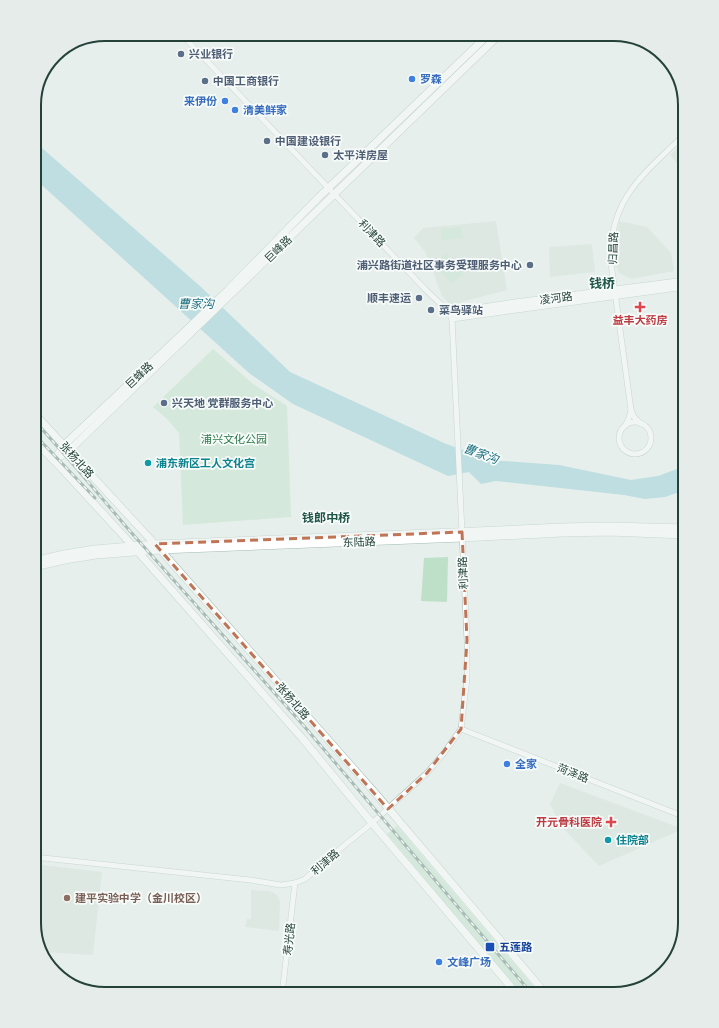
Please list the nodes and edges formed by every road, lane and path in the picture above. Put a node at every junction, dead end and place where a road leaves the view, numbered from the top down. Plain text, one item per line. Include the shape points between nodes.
1 (188, 41) edge
2 (481, 41) edge
3 (493, 41) edge
4 (678, 141) edge
5 (329, 188) junction
6 (335, 194) junction
7 (678, 282) edge
8 (678, 287) edge
9 (228, 293) junction
10 (615, 293) junction
11 (451, 316) junction
12 (631, 410) junction
13 (41, 421) edge
14 (640, 424) junction
15 (625, 426) junction
16 (41, 447) edge
17 (66, 448) junction
18 (54, 460) junction
19 (678, 528) edge
20 (462, 535) junction
21 (678, 535) edge
22 (158, 547) junction
23 (134, 548) junction
24 (41, 560) edge
25 (41, 566) edge
26 (461, 729) junction
27 (388, 808) junction
28 (678, 814) edge
29 (372, 823) junction
30 (41, 858) edge
31 (295, 883) junction
32 (283, 987) edge
33 (511, 987) edge
34 (540, 987) edge

1 - 5 street, 利津路
2 - 5 main road, 巨峰路
3 - 6 main road, 巨峰路
4 - 10 street, 归昌路 via 640,178 627,196 614,222 610,247
5 - 6 street, 利津路
5 - 9 main road, 巨峰路
6 - 9 main road, 巨峰路
6 - 11 street, 利津路
7 - 10 main road, 凌河路
8 - 10 main road, 凌河路
9 - 17 main road, 巨峰路
10 - 11 main road, 凌河路 via 515,303
10 - 12 street, 归昌路
11 - 20 street, 利津路
12 - 14 street, 归昌路
12 - 15 street, 归昌路
13 - 17 main road, 张杨北路
14 - 15 street via 632,423
14 - 15 street, 归昌路 via 647,429 650,440 644,451 636,454 628,453 620,444 620,432
16 - 18 main road, 张杨北路
17 - 18 main road, 巨峰路
17 - 22 main road, 张杨北路
18 - 23 main road, 张杨北路
19 - 20 main road, 东陆路 via 570,527
20 - 21 main road, 东陆路 via 593,532
20 - 22 main road, 东陆路
20 - 26 street, 利津路 via 467,678
22 - 23 main road, 东陆路
22 - 27 main road, 张杨北路
23 - 24 main road, 东陆路 via 109,547
23 - 25 main road, 东陆路
23 - 29 main road, 张杨北路 via 302,738
26 - 27 street, 利津路 via 427,773
26 - 28 street, 菏泽路
27 - 29 street, 利津路
27 - 34 main road, 张杨北路
29 - 31 street, 利津路 via 305,879
29 - 33 main road, 张杨北路
30 - 31 street, 利津路 via 281,885
31 - 32 street, 寿光路

